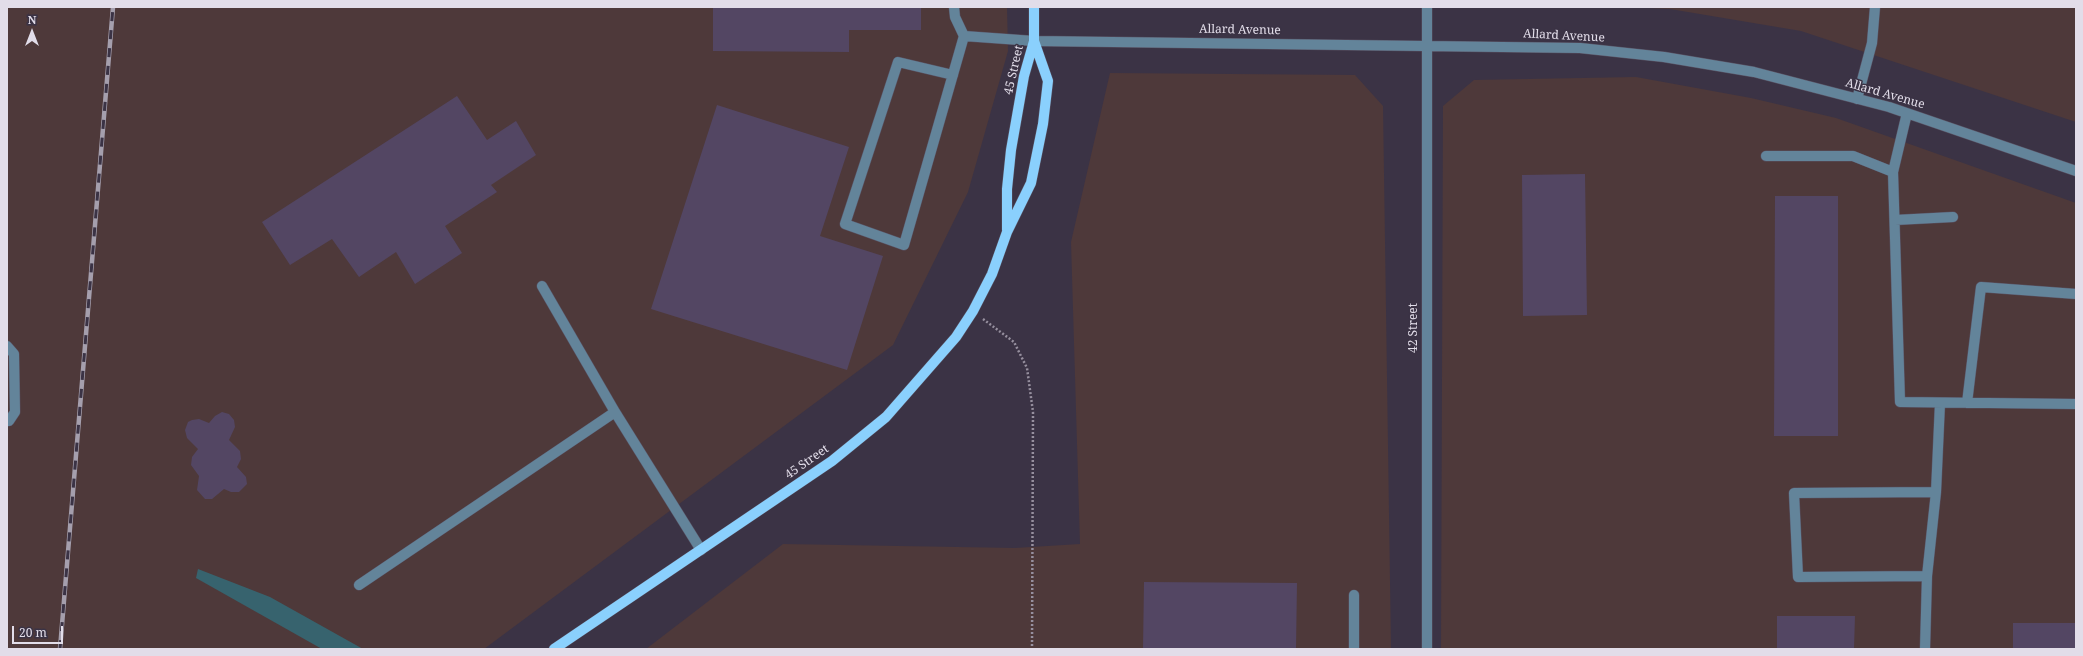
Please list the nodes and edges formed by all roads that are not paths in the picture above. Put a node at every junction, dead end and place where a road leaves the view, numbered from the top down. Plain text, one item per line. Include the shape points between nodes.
1 (954, 7) edge
2 (1034, 7) edge
3 (1427, 7) edge
4 (1875, 7) edge
5 (964, 36) junction
6 (1034, 41) junction
7 (1427, 45) junction
8 (953, 75) junction
9 (1857, 99) junction
10 (1907, 113) junction
11 (1766, 156) dead end
12 (2076, 171) edge
13 (1893, 172) junction
14 (1953, 217) dead end
15 (1894, 220) junction
16 (1007, 232) junction
17 (542, 286) dead end
18 (2076, 294) edge
19 (7, 346) edge
20 (1940, 403) junction
21 (1967, 403) junction
22 (2076, 404) edge
23 (615, 412) junction
24 (7, 421) edge
25 (1936, 492) junction
26 (701, 550) junction
27 (1927, 576) junction
28 (359, 585) dead end
29 (1354, 595) dead end
30 (554, 649) edge
31 (1354, 649) edge
32 (1427, 649) edge
33 (1925, 649) edge

1 - 5 street via 955,17
2 - 6 main road
3 - 7 street, 42 Street
4 - 9 street via 1872,43
5 - 6 street, Allard Avenue
5 - 8 street
6 - 7 street, Allard Avenue
6 - 16 main road, 45 Street via 1024,76 1011,150 1007,189
6 - 16 main road, 45 Street via 1048,82 1043,124 1031,183
7 - 9 street, Allard Avenue via 1580,48 1664,57 1754,72
7 - 32 street, 42 Street
8 - 8 street via 904,245 845,224 898,62
9 - 10 street, Allard Avenue
10 - 12 street, Allard Avenue
10 - 13 street
11 - 13 street via 1853,156
13 - 15 street
14 - 15 street
15 - 20 street via 1900,402
16 - 26 main road, 45 Street via 992,274 956,337 886,417 832,461
17 - 23 street
18 - 21 street via 1981,287
19 - 24 street via 14,354 14,412
20 - 21 street
20 - 25 street
21 - 22 street
23 - 26 street
23 - 28 street
25 - 27 street
25 - 27 street via 1794,493 1798,577
26 - 30 main road, 45 Street
27 - 33 street
29 - 31 street

